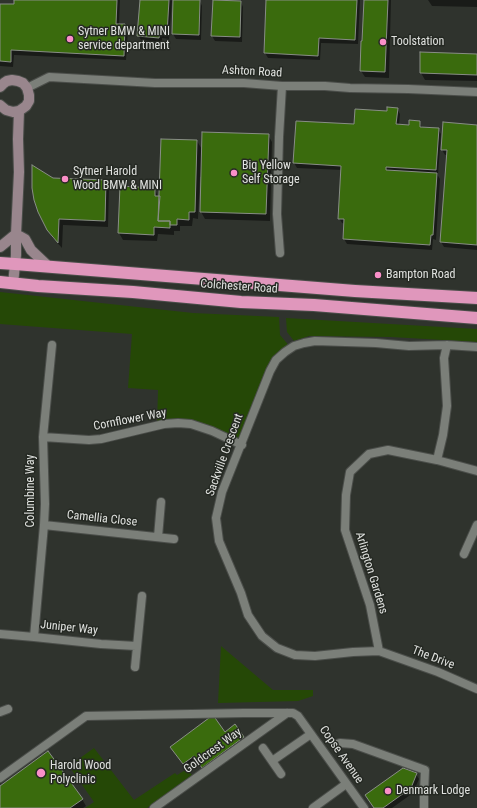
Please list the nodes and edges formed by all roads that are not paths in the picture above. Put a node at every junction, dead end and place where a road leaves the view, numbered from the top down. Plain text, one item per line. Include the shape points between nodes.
1 (1, 84) edge
2 (282, 86) junction
3 (27, 88) junction
4 (477, 92) edge
5 (0, 105) edge
6 (19, 111) junction
7 (16, 234) junction
8 (0, 246) edge
9 (280, 253) dead end
10 (0, 263) edge
11 (15, 264) junction
12 (49, 267) junction
13 (0, 282) edge
14 (13, 284) junction
15 (477, 298) edge
16 (477, 318) edge
17 (52, 345) dead end
18 (447, 345) junction
19 (477, 347) edge
20 (43, 437) junction
21 (242, 445) junction
22 (437, 460) junction
23 (477, 471) edge
24 (161, 502) dead end
25 (477, 524) edge
26 (44, 525) junction
27 (158, 537) junction
28 (174, 539) dead end
29 (464, 554) dead end
30 (142, 596) dead end
31 (0, 634) edge
32 (34, 637) junction
33 (136, 646) junction
34 (379, 650) junction
35 (135, 667) dead end
36 (477, 689) edge
37 (287, 713) junction
38 (311, 734) junction
39 (337, 744) dead end
40 (263, 748) dead end
41 (272, 761) junction
42 (281, 774) dead end
43 (0, 778) edge
44 (346, 784) junction
45 (154, 808) edge
46 (313, 808) edge
47 (364, 808) edge
48 (424, 808) edge

1 - 3 street via 12,80 23,83
2 - 3 street, Ashton Road via 49,77
2 - 4 street, Ashton Road
2 - 9 street via 277,214
3 - 6 street via 29,101
5 - 6 street via 6,110
6 - 7 street
7 - 8 street
7 - 11 street
7 - 12 street via 25,239 31,250
10 - 11 highway, Colchester Road
11 - 12 highway, Colchester Road
11 - 14 street
12 - 15 highway, Colchester Road
13 - 14 highway, Colchester Road
14 - 16 highway, Colchester Road
17 - 20 street, Columbine Way
18 - 19 street, Sackville Crescent
18 - 21 street, Sackville Crescent via 408,346 315,341 294,346 276,360 270,371
18 - 22 street via 444,358 448,406
20 - 21 street, Cornflower Way via 101,439 178,423 191,424 212,431
20 - 26 street, Columbine Way
21 - 34 street, Sackville Crescent via 222,492 216,518 220,540 248,616 262,636 277,648 295,655 315,656
22 - 23 street, Arlington Gardens
22 - 34 street, Arlington Gardens via 388,450 369,454 350,472 346,495 345,530 370,605
24 - 27 street
25 - 29 street
26 - 27 street, Camellia Close
26 - 32 street, Columbine Way
27 - 28 street, Camellia Close
30 - 33 street
31 - 32 street, Juniper Way
32 - 33 street, Juniper Way
33 - 35 street
34 - 36 street, The Drive
37 - 38 street, Copse Avenue via 298,716
37 - 43 street via 86,716
37 - 45 street, Goldcrest Way
38 - 41 street
38 - 44 street, Copse Avenue
39 - 48 street via 353,744 425,770
40 - 41 street
41 - 42 street
44 - 46 street
44 - 47 street, Copse Avenue

